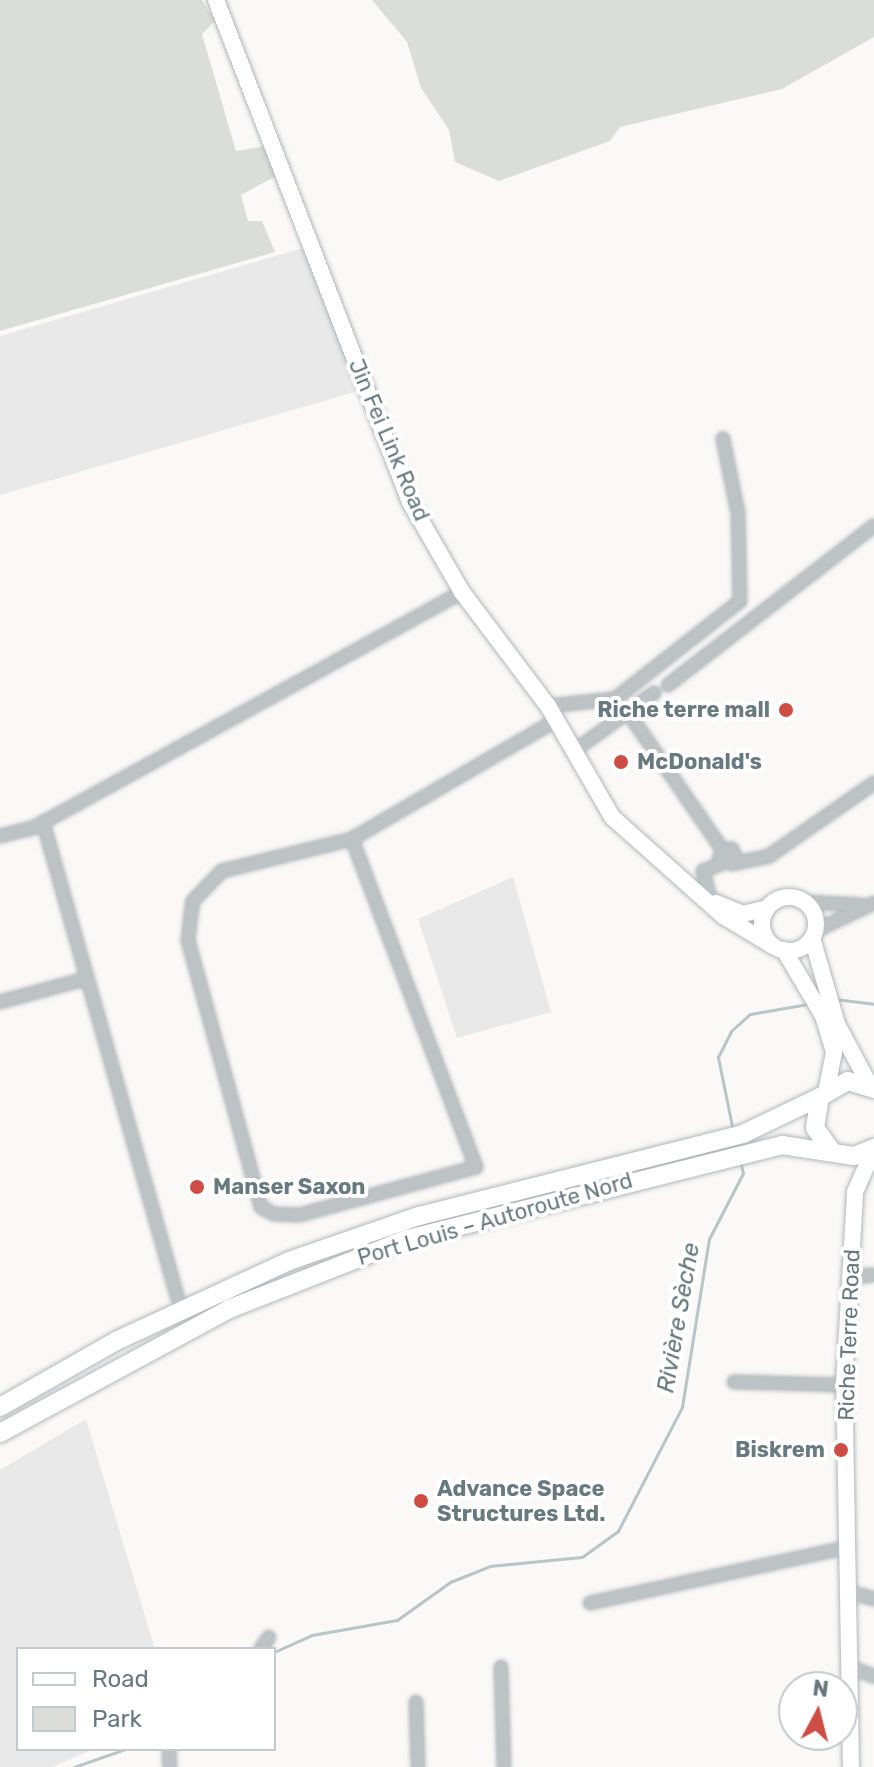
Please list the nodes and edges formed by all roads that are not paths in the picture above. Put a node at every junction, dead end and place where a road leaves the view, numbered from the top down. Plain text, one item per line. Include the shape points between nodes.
1 (216, 0) edge
2 (723, 439) dead end
3 (874, 526) edge
4 (462, 592) junction
5 (668, 685) dead end
6 (654, 693) dead end
7 (627, 711) junction
8 (552, 714) junction
9 (577, 748) junction
10 (874, 783) edge
11 (43, 822) junction
12 (0, 836) edge
13 (352, 839) junction
14 (727, 857) junction
15 (711, 901) junction
16 (805, 902) junction
17 (869, 904) edge
18 (767, 908) junction
19 (813, 934) junction
20 (779, 948) junction
21 (85, 979) junction
22 (0, 1002) edge
23 (872, 1087) edge
24 (824, 1093) junction
25 (727, 1147) junction
26 (874, 1149) edge
27 (839, 1154) junction
28 (855, 1192) junction
29 (874, 1275) edge
30 (850, 1277) junction
31 (177, 1297) dead end
32 (734, 1382) dead end
33 (844, 1385) junction
34 (0, 1407) edge
35 (0, 1433) edge
36 (849, 1547) junction
37 (850, 1592) junction
38 (874, 1599) edge
39 (590, 1603) dead end
40 (269, 1637) dead end
41 (262, 1647) edge
42 (501, 1667) dead end
43 (850, 1667) junction
44 (874, 1676) edge
45 (416, 1702) dead end
46 (418, 1767) edge
47 (504, 1767) edge
48 (851, 1767) edge

1 - 4 main road, Jin Fei Link Road via 410,502
2 - 8 street via 738,513 740,601 615,699
3 - 5 street
4 - 8 main road, Jin Fei Link Road
4 - 11 street
6 - 7 street
7 - 9 street
7 - 14 street
8 - 9 main road, Jin Fei Link Road
8 - 13 street
9 - 15 main road via 618,816
10 - 14 street via 759,860
11 - 12 street
11 - 21 street
13 - 13 street via 222,871 193,901 188,940 261,1207 274,1214 299,1215 476,1167
14 - 15 street via 703,871
15 - 18 main road via 743,914
15 - 20 main road
16 - 17 street
16 - 18 main road via 789,897
16 - 19 main road
17 - 19 street
18 - 20 main road via 762,924
19 - 20 main road
19 - 23 main road via 837,1024
20 - 24 main road via 823,1016 834,1052
21 - 22 street
21 - 31 street
23 - 24 highway, Port Louis – Autoroute Nord via 848,1081
24 - 25 highway, Port Louis – Autoroute Nord
24 - 27 highway via 815,1128
25 - 27 highway, Port Louis – Autoroute Nord via 750,1152 811,1145
25 - 34 highway, Port Louis – Autoroute Nord via 433,1212 289,1261 116,1341
25 - 35 highway, Port Louis – Autoroute Nord via 326,1269 229,1309
26 - 27 highway
26 - 28 main road
27 - 28 main road
28 - 30 main road, Riche Terre Road
29 - 30 street
30 - 33 main road, Riche Terre Road
32 - 33 street
33 - 36 main road, Riche Terre Road
36 - 37 main road, Riche Terre Road
36 - 39 street
37 - 38 street
37 - 43 main road, Riche Terre Road
40 - 41 street
42 - 47 street
43 - 44 street
43 - 48 main road, Riche Terre Road
45 - 46 street

